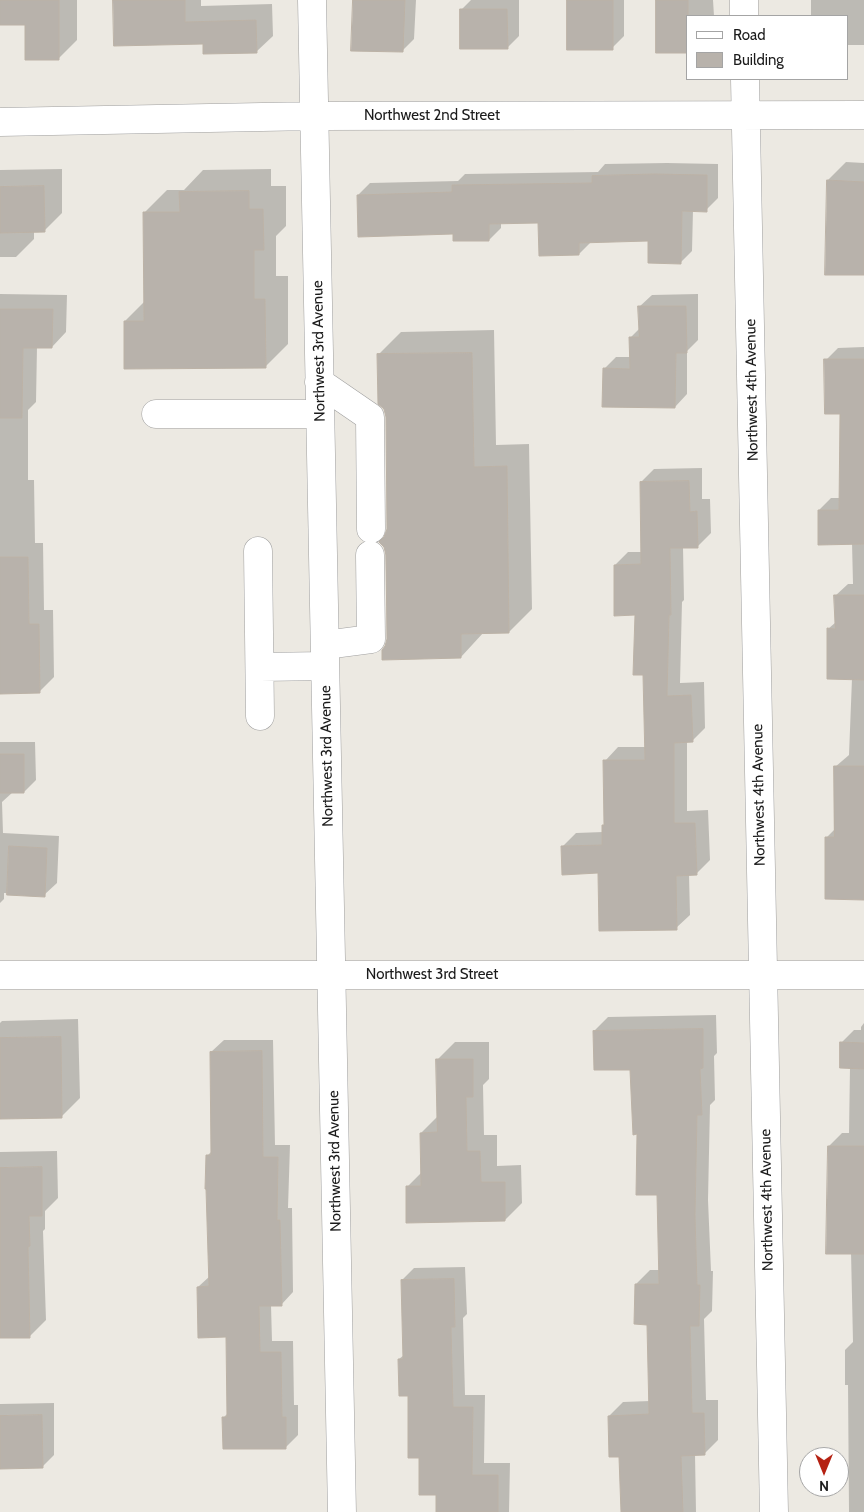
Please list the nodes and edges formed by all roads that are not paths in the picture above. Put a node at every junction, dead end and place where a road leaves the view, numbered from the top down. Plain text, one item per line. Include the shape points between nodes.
1 (312, 0) edge
2 (744, 0) edge
3 (744, 15) edge
4 (746, 80) edge
5 (746, 115) junction
6 (864, 115) edge
7 (314, 116) junction
8 (0, 122) edge
9 (319, 382) junction
10 (156, 414) dead end
11 (320, 414) junction
12 (258, 552) dead end
13 (325, 656) junction
14 (260, 667) junction
15 (260, 716) dead end
16 (763, 974) junction
17 (0, 975) edge
18 (331, 975) junction
19 (864, 975) edge
20 (342, 1512) edge
21 (774, 1512) edge

1 - 7 street, Northwest 3rd Avenue
2 - 3 street
4 - 5 street, Northwest 4th Avenue
5 - 6 street, Northwest 2nd Street
5 - 7 street, Northwest 2nd Street
5 - 16 street, Northwest 4th Avenue
7 - 8 street, Northwest 2nd Street
7 - 9 street, Northwest 3rd Avenue
9 - 11 street, Northwest 3rd Avenue
9 - 13 street via 370,417 371,639
10 - 11 street
11 - 13 street, Northwest 3rd Avenue
12 - 14 street
13 - 14 street
13 - 18 street, Northwest 3rd Avenue
14 - 15 street
16 - 18 street, Northwest 3rd Street
16 - 19 street, Northwest 3rd Street
16 - 21 street, Northwest 4th Avenue
17 - 18 street, Northwest 3rd Street
18 - 20 street, Northwest 3rd Avenue

